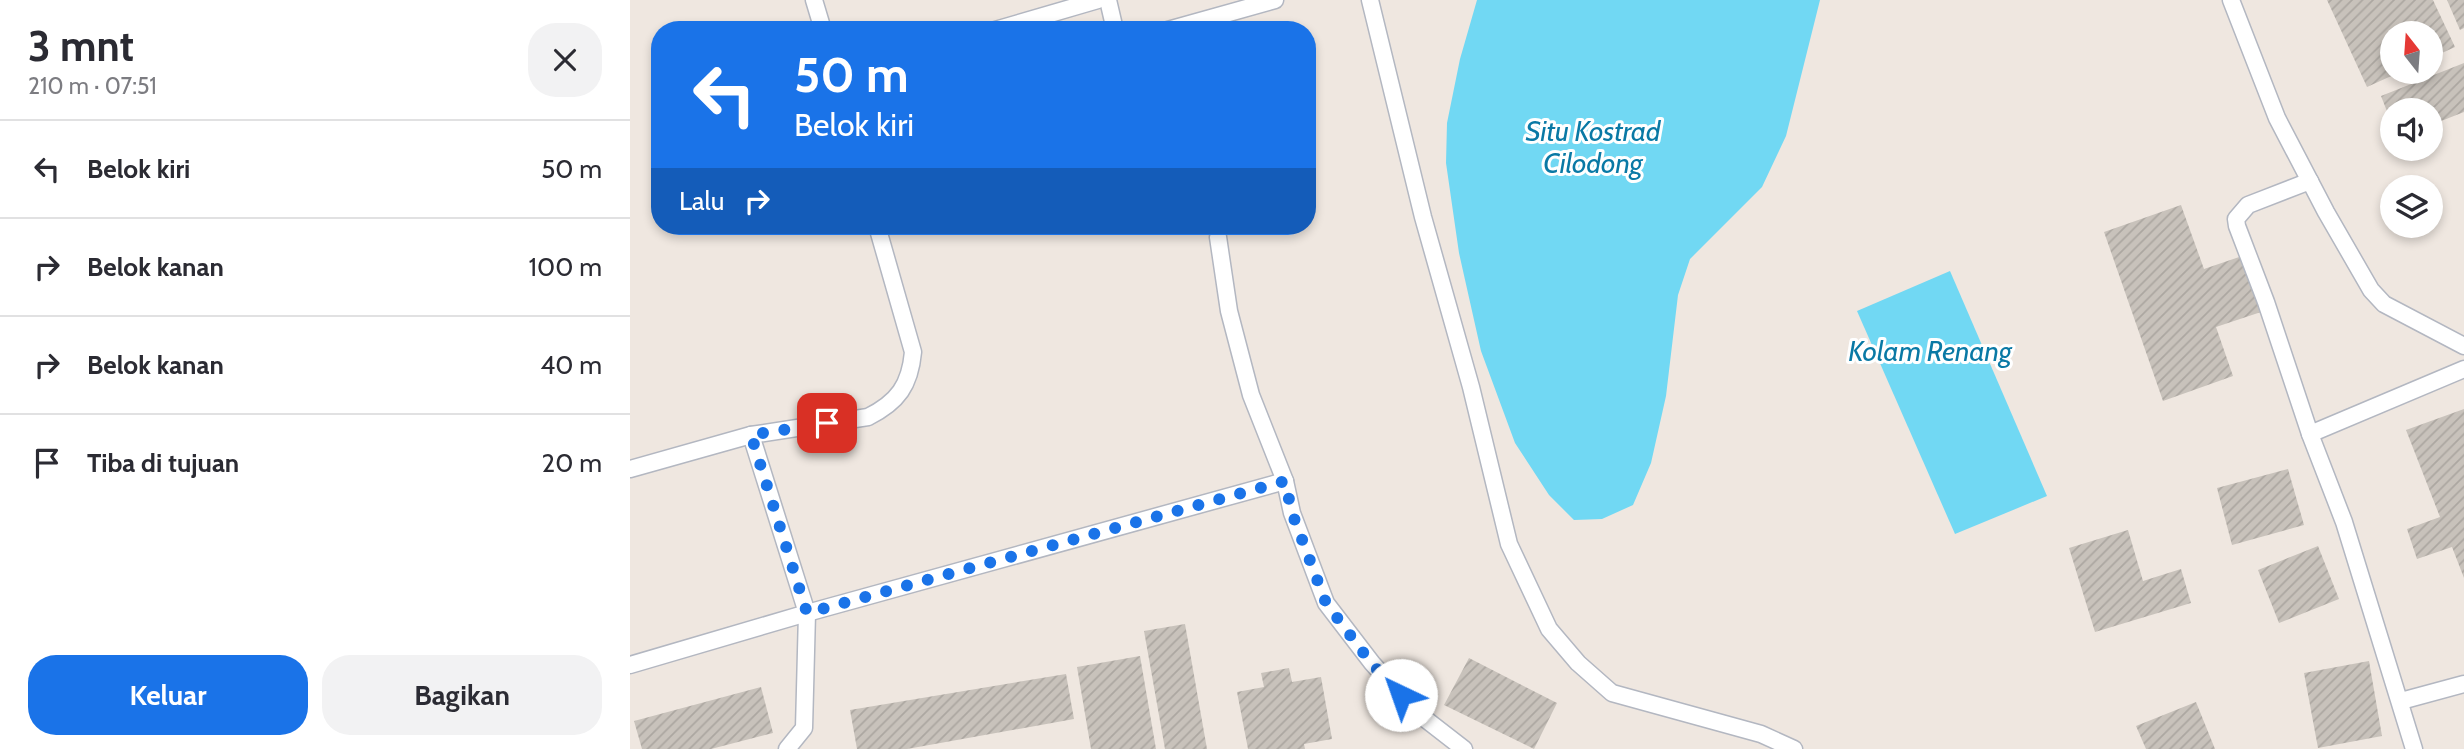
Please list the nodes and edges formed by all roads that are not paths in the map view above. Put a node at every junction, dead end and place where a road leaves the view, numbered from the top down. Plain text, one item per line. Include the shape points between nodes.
1 (814, 0) edge
2 (1098, 0) edge
3 (1108, 0) edge
4 (1275, 0) edge
5 (1370, 0) edge
6 (2231, 0) edge
7 (820, 21) edge
8 (1026, 21) edge
9 (1113, 21) edge
10 (1200, 21) edge
11 (2310, 181) junction
12 (880, 235) edge
13 (1218, 237) dead end
14 (2464, 346) edge
15 (2464, 369) edge
16 (2310, 434) junction
17 (751, 435) junction
18 (630, 469) edge
19 (1285, 481) junction
20 (807, 613) junction
21 (630, 665) edge
22 (2464, 684) edge
23 (2400, 701) junction
24 (787, 749) edge
25 (1464, 749) edge
26 (1794, 749) edge
27 (2414, 749) edge

1 - 7 lane
2 - 8 lane
3 - 9 lane
4 - 10 lane
5 - 26 lane via 1509,544 1549,629 1612,693 1761,734
6 - 11 lane via 2277,118
11 - 14 lane via 2371,290 2384,304
11 - 16 lane via 2248,205 2236,219
12 - 17 lane via 913,352 911,373 900,393 868,416
13 - 19 lane via 1229,311 1251,395
15 - 16 lane
16 - 23 lane via 2344,522
17 - 18 lane
17 - 20 lane
19 - 20 lane
19 - 25 lane via 1292,513 1326,603 1415,711
20 - 21 lane
20 - 24 lane via 804,728
22 - 23 lane
23 - 27 lane

